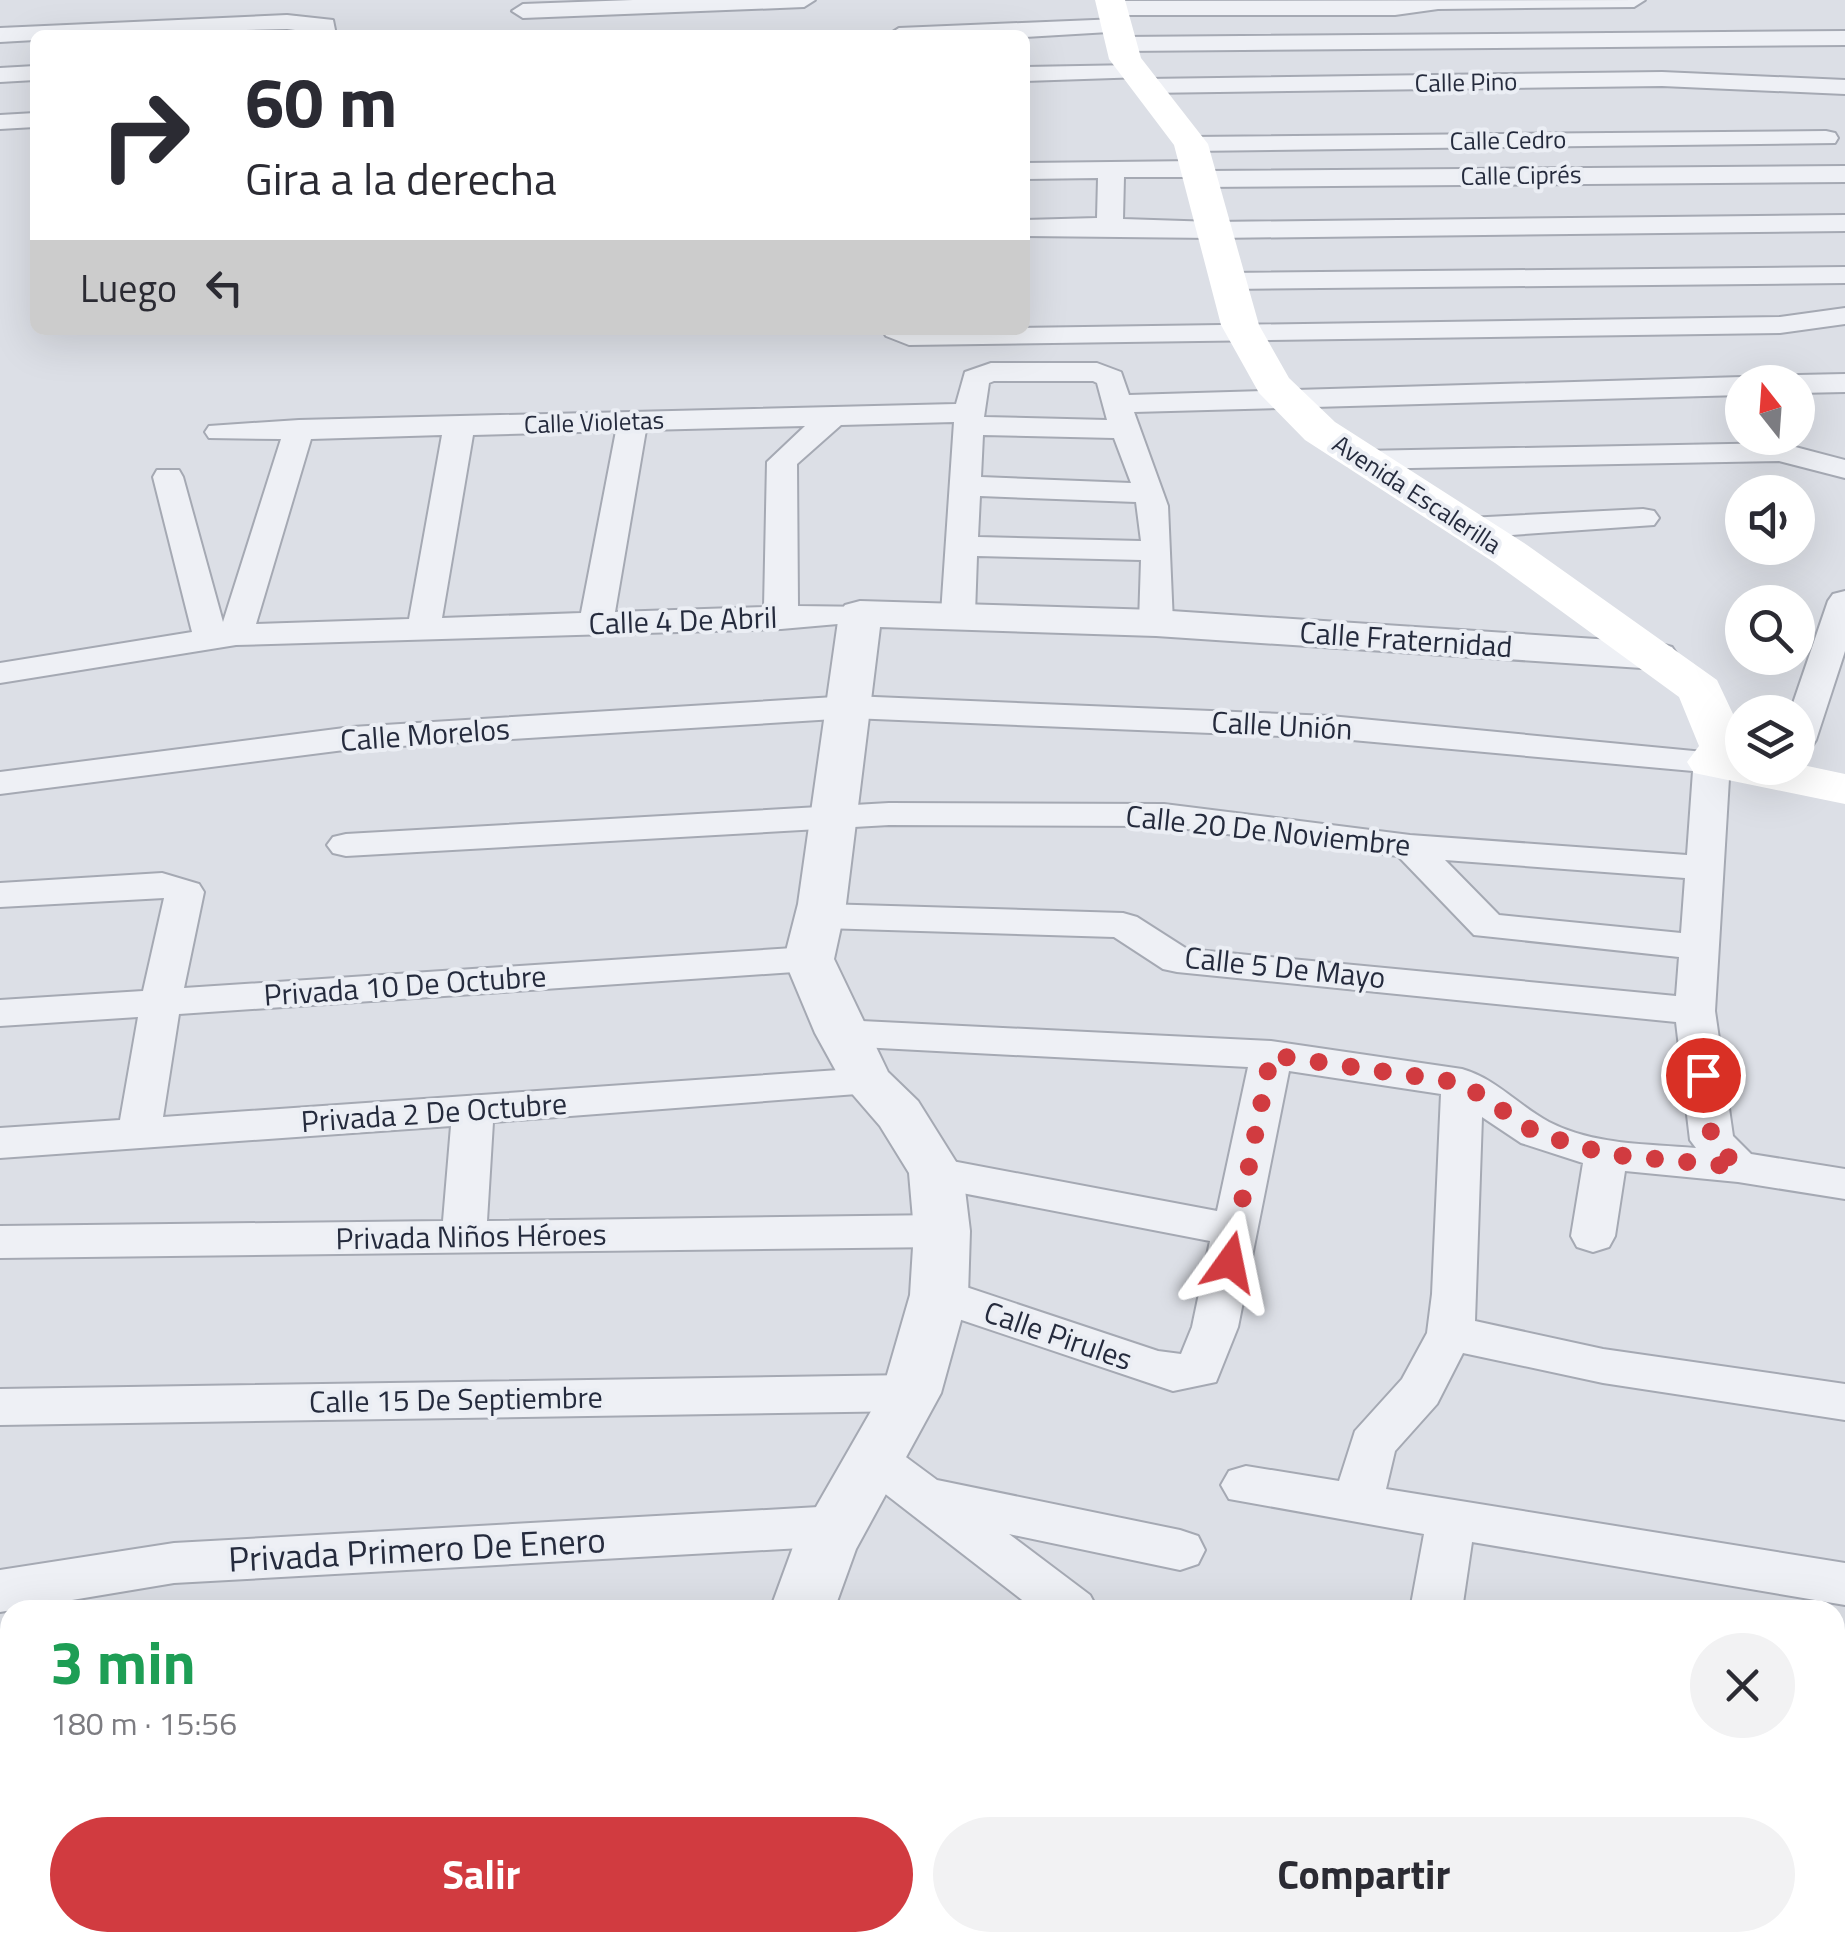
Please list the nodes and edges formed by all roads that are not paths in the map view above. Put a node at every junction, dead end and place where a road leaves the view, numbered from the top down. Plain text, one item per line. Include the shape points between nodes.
1 (330, 0) edge
2 (1634, 0) edge
3 (313, 1) edge
4 (1438, 1) edge
5 (793, 5) edge
6 (1395, 8) junction
7 (523, 11) dead end
8 (0, 12) edge
9 (142, 18) junction
10 (36, 30) edge
11 (325, 30) edge
12 (30, 31) edge
13 (0, 34) edge
14 (1030, 37) edge
15 (1845, 38) edge
16 (1124, 39) edge
17 (1409, 42) junction
18 (1639, 42) junction
19 (1528, 43) junction
20 (1030, 72) edge
21 (30, 73) edge
22 (0, 75) edge
23 (1662, 79) junction
24 (1554, 81) junction
25 (1786, 86) junction
26 (1845, 86) edge
27 (30, 120) edge
28 (0, 122) edge
29 (1831, 132) edge
30 (1196, 164) junction
31 (1111, 170) junction
32 (1030, 171) edge
33 (1844, 174) edge
34 (1837, 222) edge
35 (1110, 226) junction
36 (1030, 228) edge
37 (1214, 230) junction
38 (1836, 275) edge
39 (1572, 276) junction
40 (1229, 281) junction
41 (1845, 316) edge
42 (1596, 328) junction
43 (1244, 334) junction
44 (905, 335) edge
45 (1845, 383) edge
46 (1815, 384) edge
47 (1725, 386) edge
48 (1286, 397) junction
49 (833, 416) junction
50 (1120, 417) junction
51 (970, 419) junction
52 (633, 421) junction
53 (460, 426) junction
54 (299, 429) junction
55 (220, 432) dead end
56 (1360, 460) junction
57 (1845, 469) edge
58 (168, 477) dead end
59 (967, 486) junction
60 (1150, 493) junction
61 (1643, 518) dead end
62 (1468, 528) junction
63 (962, 546) junction
64 (1156, 551) junction
65 (1845, 601) edge
66 (860, 614) junction
67 (958, 614) junction
68 (780, 619) junction
69 (596, 623) junction
70 (1156, 624) junction
71 (424, 628) junction
72 (223, 637) junction
73 (1657, 656) junction
74 (0, 673) edge
75 (1813, 695) edge
76 (851, 707) junction
77 (1712, 762) junction
78 (1725, 762) edge
79 (1815, 774) edge
80 (0, 783) edge
81 (1845, 789) edge
82 (832, 817) junction
83 (346, 845) dead end
84 (1410, 846) junction
85 (1704, 868) junction
86 (0, 895) edge
87 (816, 937) junction
88 (1699, 947) junction
89 (161, 1002) junction
90 (1695, 1011) junction
91 (0, 1012) edge
92 (841, 1033) junction
93 (1271, 1055) junction
94 (868, 1082) junction
95 (1462, 1083) junction
96 (473, 1110) junction
97 (139, 1134) junction
98 (0, 1144) edge
99 (1725, 1153) junction
100 (1606, 1154) junction
101 (936, 1172) junction
102 (1845, 1184) edge
103 (942, 1230) junction
104 (1237, 1230) junction
105 (1592, 1236) dead end
106 (464, 1237) junction
107 (0, 1242) edge
108 (939, 1295) junction
109 (1450, 1333) junction
110 (911, 1392) junction
111 (1845, 1402) edge
112 (2, 1415) edge
113 (874, 1459) junction
114 (1246, 1486) dead end
115 (924, 1497) junction
116 (1358, 1505) junction
117 (1452, 1520) junction
118 (836, 1526) junction
119 (1180, 1550) dead end
120 (1845, 1584) edge
121 (0, 1591) edge
122 (806, 1600) edge
123 (1059, 1600) edge
124 (1438, 1600) edge

1 - 11 street
2 - 4 street
3 - 9 street
4 - 6 street
5 - 7 street
6 - 16 street
6 - 17 street
8 - 9 street
9 - 10 street
9 - 11 street via 287,22
12 - 13 street
14 - 16 street
15 - 18 street
16 - 17 street
16 - 20 street
16 - 24 street, Calle Pino
16 - 30 main road, Avenida Escalerilla
17 - 19 street
18 - 19 street
18 - 23 street
19 - 24 street
21 - 22 street
23 - 24 street, Calle Pino
23 - 25 street, Calle Pino
25 - 26 street, Calle Pino
25 - 29 street
27 - 28 street
29 - 30 street, Calle Cedro
29 - 33 street
30 - 31 street
30 - 33 street, Calle Ciprés
30 - 37 main road, Avenida Escalerilla
31 - 32 street
31 - 35 street
34 - 37 street
35 - 36 street
35 - 37 street
37 - 40 main road, Avenida Escalerilla
38 - 39 street
39 - 40 street
39 - 42 street
40 - 43 main road, Avenida Escalerilla
41 - 42 street via 1780,325
42 - 43 street
43 - 44 street
43 - 48 main road, Avenida Escalerilla
45 - 46 street
47 - 48 street, Calle Violetas
48 - 50 street, Calle Violetas
48 - 56 main road, Avenida Escalerilla
49 - 51 street, Calle Violetas
49 - 52 street, Calle Violetas
49 - 68 street via 782,462
50 - 51 street, Calle Violetas
50 - 51 street via 1111,378 1097,372 991,372 975,378
50 - 60 street
51 - 59 street
52 - 53 street, Calle Violetas
52 - 69 street
53 - 54 street, Calle Violetas
53 - 71 street
54 - 55 street, Calle Violetas
54 - 72 street
56 - 57 street via 1780,452
56 - 62 main road, Avenida Escalerilla
58 - 72 street
59 - 60 street
59 - 63 street
60 - 64 street
61 - 62 street
62 - 73 main road, Avenida Escalerilla
63 - 64 street
63 - 67 street
64 - 70 street
65 - 75 street
66 - 67 street, Calle 4 De Abril
66 - 68 street, Calle 4 De Abril
66 - 76 street
67 - 70 street, Calle 4 De Abril
68 - 69 street, Calle 4 De Abril
69 - 71 street, Calle 4 De Abril
70 - 73 street, Calle Fraternidad
71 - 72 street, Calle 4 De Abril
72 - 74 street, Calle 4 De Abril
73 - 77 main road, Avenida Escalerilla via 1700,690 1724,746
76 - 77 street, Calle Unión via 1330,727
76 - 80 street, Calle Morelos via 352,738
76 - 82 street
77 - 78 main road
77 - 85 street
79 - 81 main road
82 - 83 street, Calle 20 De Noviembre
82 - 84 street, Calle 20 De Noviembre via 1164,815
82 - 87 street
84 - 85 street, Calle 20 De Noviembre
84 - 88 street via 1488,926
85 - 88 street
86 - 89 street via 162,885 186,892
87 - 89 street, Privada 10 De Octubre
87 - 90 street, Calle 5 De Mayo via 1122,925 1177,960
87 - 92 street
88 - 90 street
89 - 91 street, Privada 10 De Octubre
89 - 97 street
90 - 99 street
92 - 93 street
92 - 94 street
93 - 95 street
93 - 104 street, Calle Pirules
94 - 96 street, Privada 2 De Octubre
94 - 101 street via 899,1114
95 - 100 street via 1536,1133
95 - 109 street
96 - 97 street, Privada 2 De Octubre
96 - 106 street
97 - 98 street, Privada 2 De Octubre
99 - 100 street
99 - 102 street
100 - 105 street
101 - 103 street
101 - 104 street
103 - 106 street, Privada Niños Héroes
103 - 108 street
104 - 108 street, Calle Pirules via 1216,1328 1200,1370 1187,1373 1122,1358
106 - 107 street, Privada Niños Héroes
108 - 110 street
109 - 111 street via 1604,1366
109 - 116 street via 1420,1391 1372,1444
110 - 112 street, Calle 15 De Septiembre
110 - 113 street
113 - 115 street
113 - 118 street
114 - 116 street
115 - 119 street
115 - 123 street
116 - 117 street
117 - 120 street
117 - 124 street
118 - 121 street, Privada Primero De Enero via 174,1564
118 - 122 street

